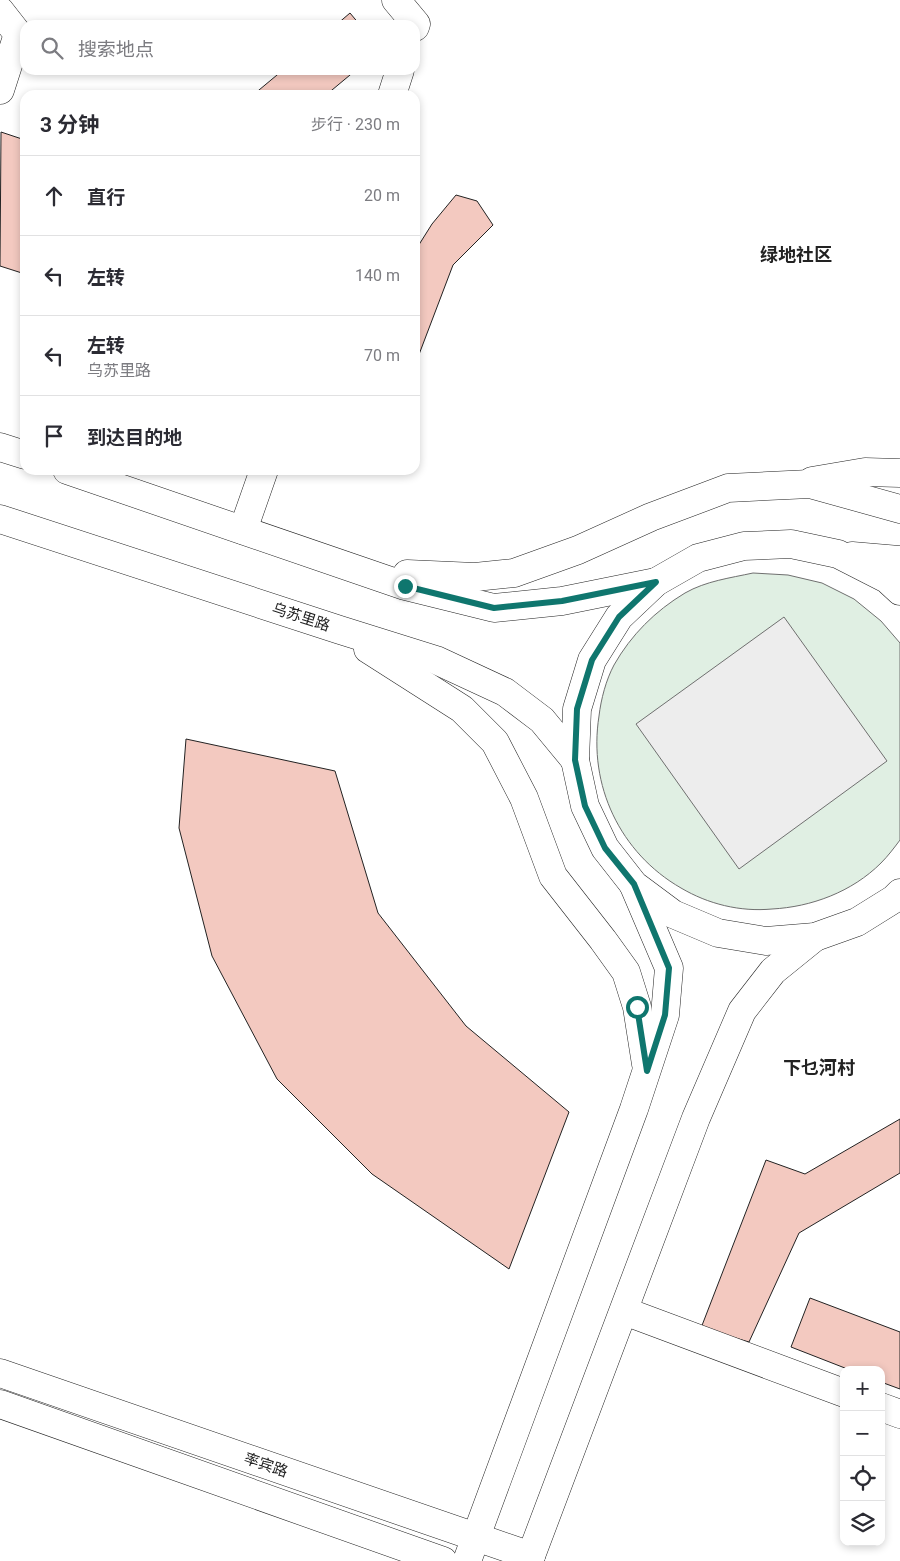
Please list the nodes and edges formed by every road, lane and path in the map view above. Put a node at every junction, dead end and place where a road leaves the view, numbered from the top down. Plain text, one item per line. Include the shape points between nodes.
1 (396, 0) edge
2 (0, 11) edge
3 (413, 20) edge
4 (398, 75) edge
5 (0, 90) edge
6 (394, 90) edge
7 (0, 447) edge
8 (20, 453) edge
9 (900, 473) edge
10 (82, 475) edge
11 (262, 475) edge
12 (795, 485) junction
13 (900, 509) edge
14 (0, 519) edge
15 (243, 530) junction
16 (838, 554) junction
17 (900, 560) edge
18 (366, 573) junction
19 (656, 582) junction
20 (900, 591) edge
21 (340, 630) junction
22 (575, 760) junction
23 (634, 884) junction
24 (900, 894) edge
25 (814, 937) junction
26 (647, 1071) junction
27 (624, 1311) junction
28 (0, 1373) edge
29 (840, 1392) edge
30 (0, 1404) edge
31 (885, 1408) edge
32 (900, 1414) edge
33 (471, 1550) edge
34 (530, 1559) edge
35 (443, 1561) edge

1 - 3 main road
2 - 5 main road via 18,34
4 - 6 main road
7 - 8 main road
9 - 12 main road via 864,472
10 - 15 main road
11 - 15 main road
12 - 13 main road via 810,484
12 - 18 main road via 728,488 514,573 475,577
14 - 21 main road, 乌苏里路
15 - 18 main road
16 - 17 main road
16 - 19 main road via 792,544 744,546 698,558
16 - 20 main road via 886,579
18 - 19 main road via 494,608 562,601
19 - 22 main road via 619,617 592,660 577,709
21 - 22 main road, 乌苏里路 via 436,660 505,692 542,720
21 - 26 main road via 462,709 495,742 524,798 552,876 626,972 637,1007
22 - 23 main road via 585,806 605,848
23 - 25 main road via 672,914 718,933 766,941
23 - 26 main road via 669,968 665,1015
24 - 25 main road via 857,922
25 - 27 main road via 773,971 742,1011 696,1118
26 - 33 main road
27 - 29 main road
27 - 34 main road
28 - 33 main road, 率宾路
30 - 35 main road, 率宾路
31 - 32 main road
33 - 34 main road, 率宾路

